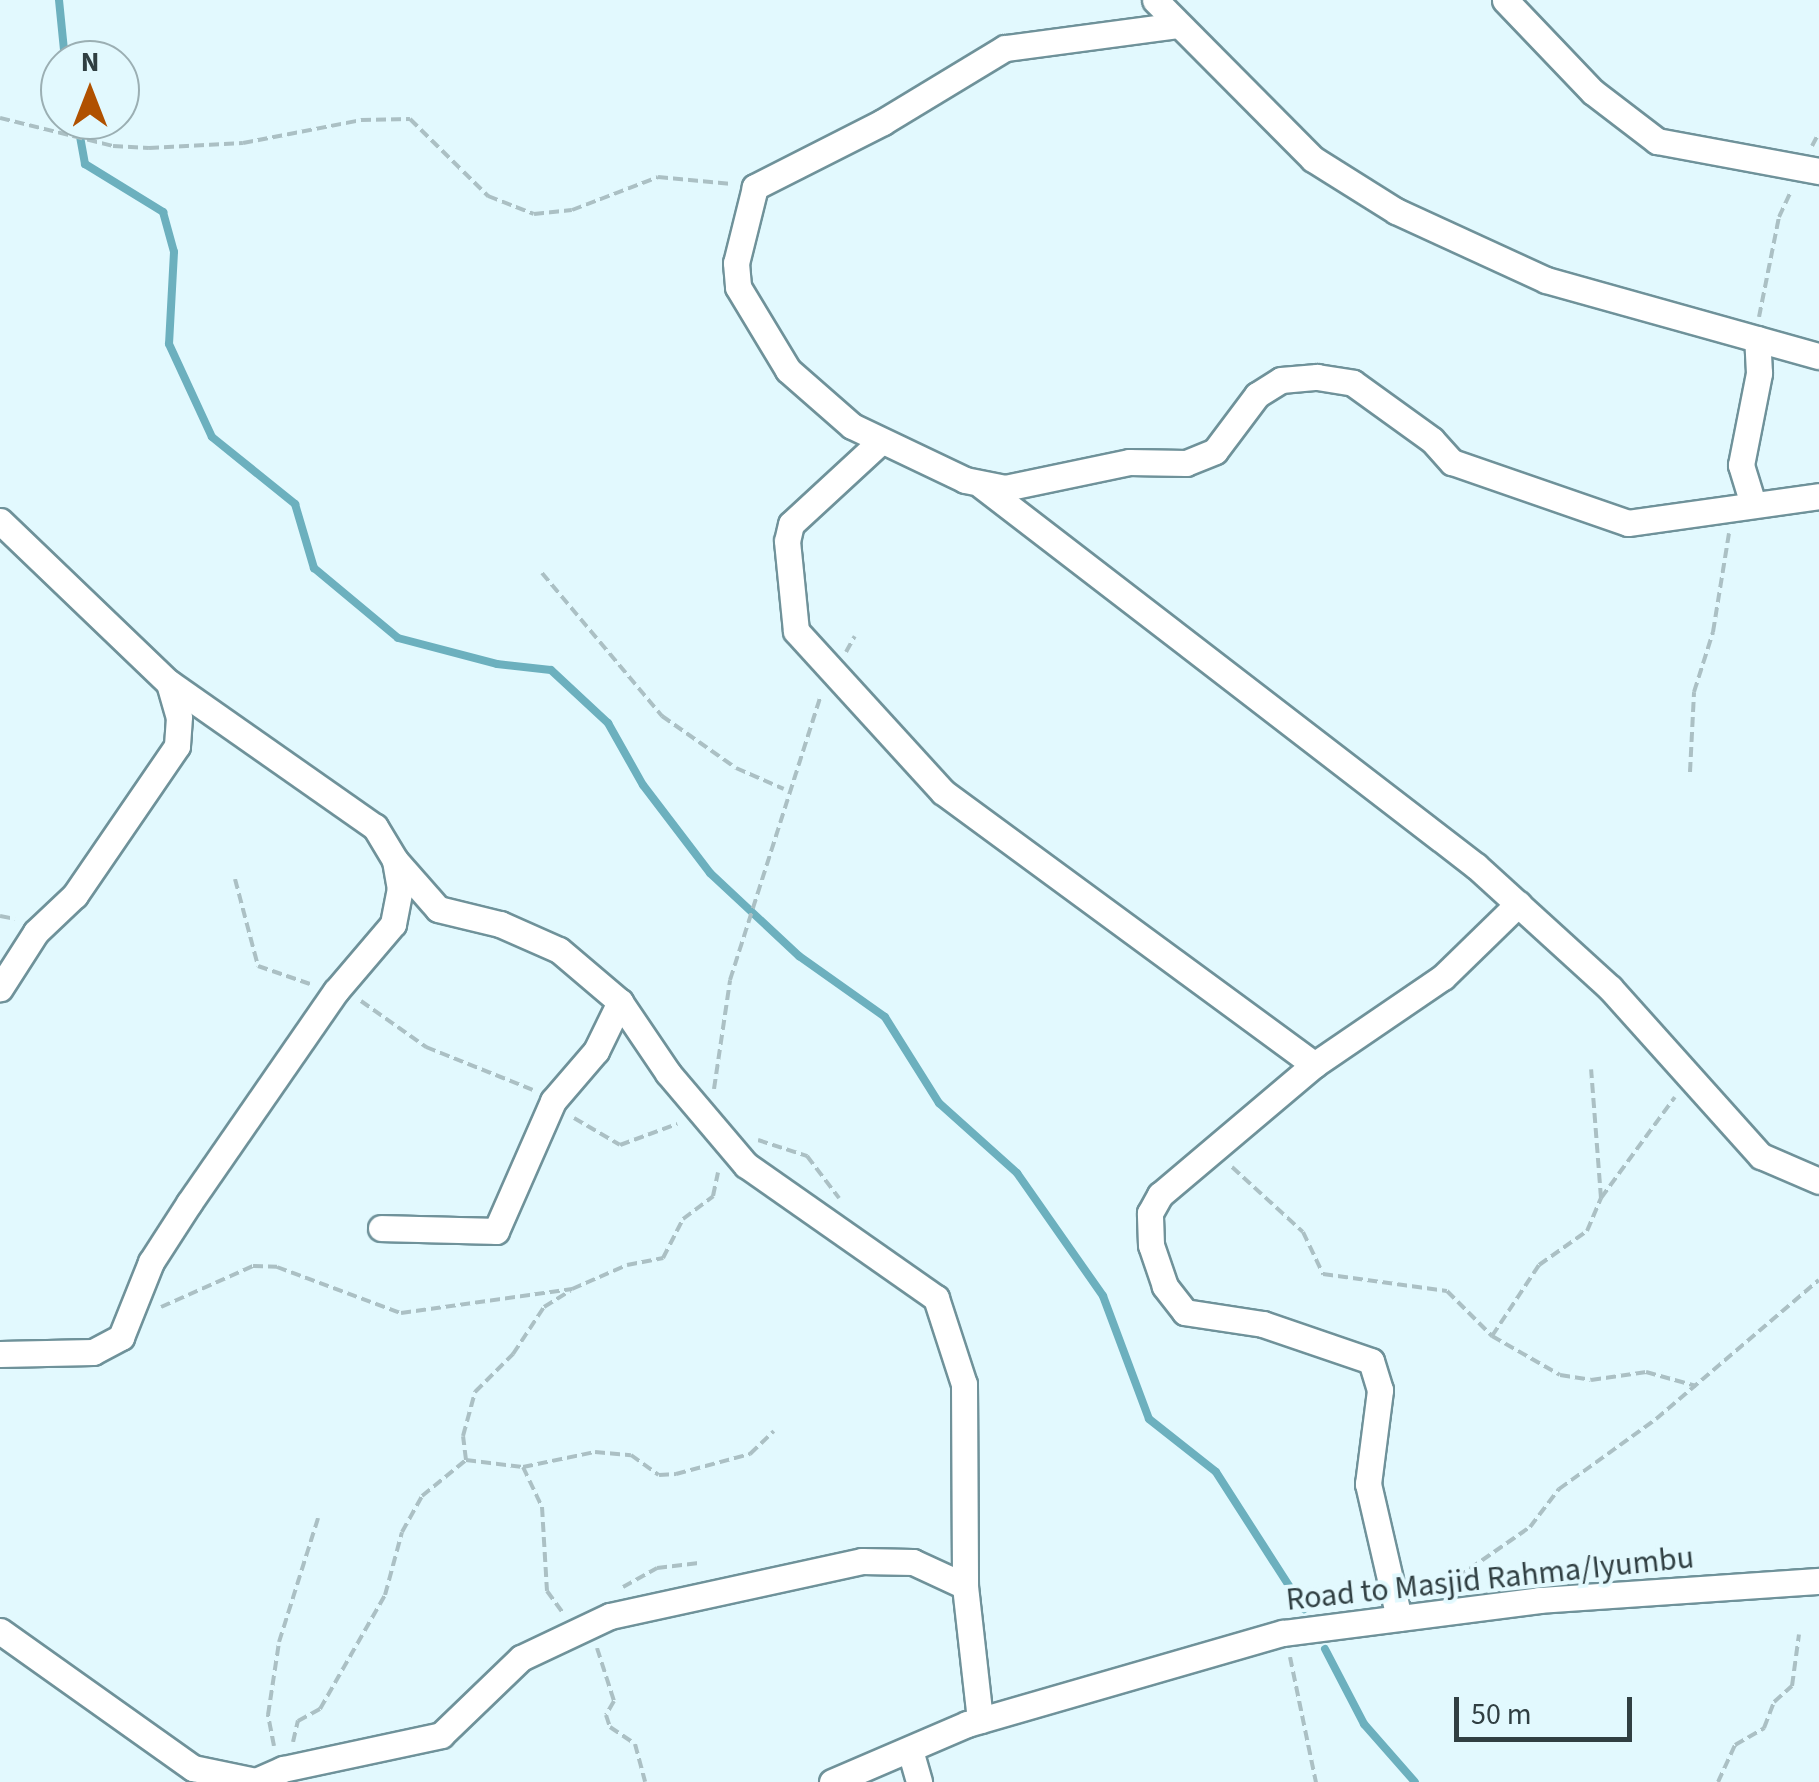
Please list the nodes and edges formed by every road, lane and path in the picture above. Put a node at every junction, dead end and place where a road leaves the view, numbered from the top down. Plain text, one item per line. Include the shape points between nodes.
1 (1156, 0) edge
2 (1504, 0) edge
3 (1178, 24) junction
4 (0, 118) edge
5 (1819, 133) edge
6 (1810, 170) edge
7 (755, 187) junction
8 (1757, 339) junction
9 (1819, 356) edge
10 (881, 442) junction
11 (978, 483) junction
12 (1819, 496) edge
13 (1748, 505) junction
14 (0, 521) edge
15 (542, 573) dead end
16 (169, 684) junction
17 (1690, 772) dead end
18 (786, 790) dead end
19 (396, 860) junction
20 (235, 879) dead end
21 (1518, 904) junction
22 (438, 910) junction
23 (393, 924) junction
24 (0, 988) edge
25 (336, 991) junction
26 (620, 1002) junction
27 (1314, 1065) junction
28 (1591, 1069) dead end
29 (1688, 1077) junction
30 (554, 1101) junction
31 (712, 1124) junction
32 (1222, 1160) dead end
33 (1819, 1182) edge
34 (1601, 1198) junction
35 (842, 1202) dead end
36 (381, 1228) dead end
37 (1819, 1280) edge
38 (572, 1290) dead end
39 (1492, 1336) junction
40 (0, 1354) edge
41 (1696, 1386) junction
42 (774, 1431) dead end
43 (466, 1460) junction
44 (318, 1518) dead end
45 (1819, 1581) edge
46 (965, 1586) junction
47 (1432, 1595) dead end
48 (1399, 1618) junction
49 (0, 1631) edge
50 (1282, 1633) junction
51 (1799, 1634) dead end
52 (980, 1720) junction
53 (910, 1750) junction
54 (282, 1769) junction
55 (832, 1782) edge
56 (919, 1782) edge
57 (1316, 1782) edge
58 (1718, 1782) edge

1 - 3 street
2 - 6 street via 1593,92 1657,141
3 - 7 street via 1004,48 882,122
3 - 8 street via 1313,159 1396,211 1546,280
4 - 7 path via 113,146 149,148 243,143 361,120 410,119 488,196 534,214 586,206 658,176
5 - 6 path
6 - 8 path via 1779,217
7 - 10 street via 736,263 738,287 788,370 852,426
8 - 9 street
8 - 13 street via 1759,374 1741,465
10 - 11 street
10 - 27 street via 792,524 787,541 796,631 943,792
11 - 13 street via 1005,488 1129,462 1186,463 1215,451 1257,395 1282,380 1317,377 1352,383 1452,462 1628,523
11 - 21 street
12 - 13 street
13 - 17 path via 1729,534 1713,632 1694,692
14 - 16 street
15 - 18 path via 662,716 736,768
16 - 19 street via 375,826
16 - 24 street via 180,716 177,746 75,894 36,932
19 - 22 street
19 - 23 street via 400,890
20 - 25 path via 258,966
21 - 27 street via 1444,977
21 - 29 street via 1610,988
22 - 23 street
22 - 26 street via 500,924 559,950
23 - 25 street
25 - 30 path via 376,1008 434,1050
25 - 40 street via 151,1262 121,1337 93,1352
26 - 30 street via 596,1050
26 - 31 street
27 - 48 street via 1160,1195 1150,1213 1151,1246 1165,1286 1185,1312 1262,1324 1371,1361 1380,1390 1368,1484
28 - 34 path
29 - 33 street via 1761,1156
29 - 34 path
30 - 31 path via 608,1143 682,1122
30 - 36 street via 496,1231
31 - 35 path via 796,1148
31 - 46 street via 746,1165 936,1298 964,1384
32 - 39 path via 1304,1232 1324,1274 1450,1292
34 - 39 path via 1587,1231 1538,1265
37 - 41 path
38 - 43 path via 544,1307 504,1365 475,1392 463,1436
39 - 41 path via 1560,1376 1598,1380 1646,1372
41 - 47 path via 1559,1490 1530,1527
42 - 43 path via 750,1454 676,1474 659,1475 630,1455 595,1452 523,1467
43 - 54 path via 422,1496 402,1532 385,1595 320,1709 298,1721
44 - 54 path via 288,1599 269,1700 270,1736
45 - 48 street, Road to Masjid Rahma/Iyumbu via 1539,1600
46 - 52 street
46 - 54 street via 913,1562 862,1560 610,1616 521,1658 442,1736
48 - 50 street, Road to Masjid Rahma/Iyumbu
49 - 54 street via 193,1768 256,1782
50 - 52 street, Road to Masjid Rahma/Iyumbu
50 - 57 path via 1301,1690
51 - 58 path via 1792,1686 1774,1702 1761,1731 1735,1745
52 - 53 street, Road to Masjid Rahma/Iyumbu
53 - 55 street, Road to Masjid Rahma/Iyumbu
53 - 56 street

